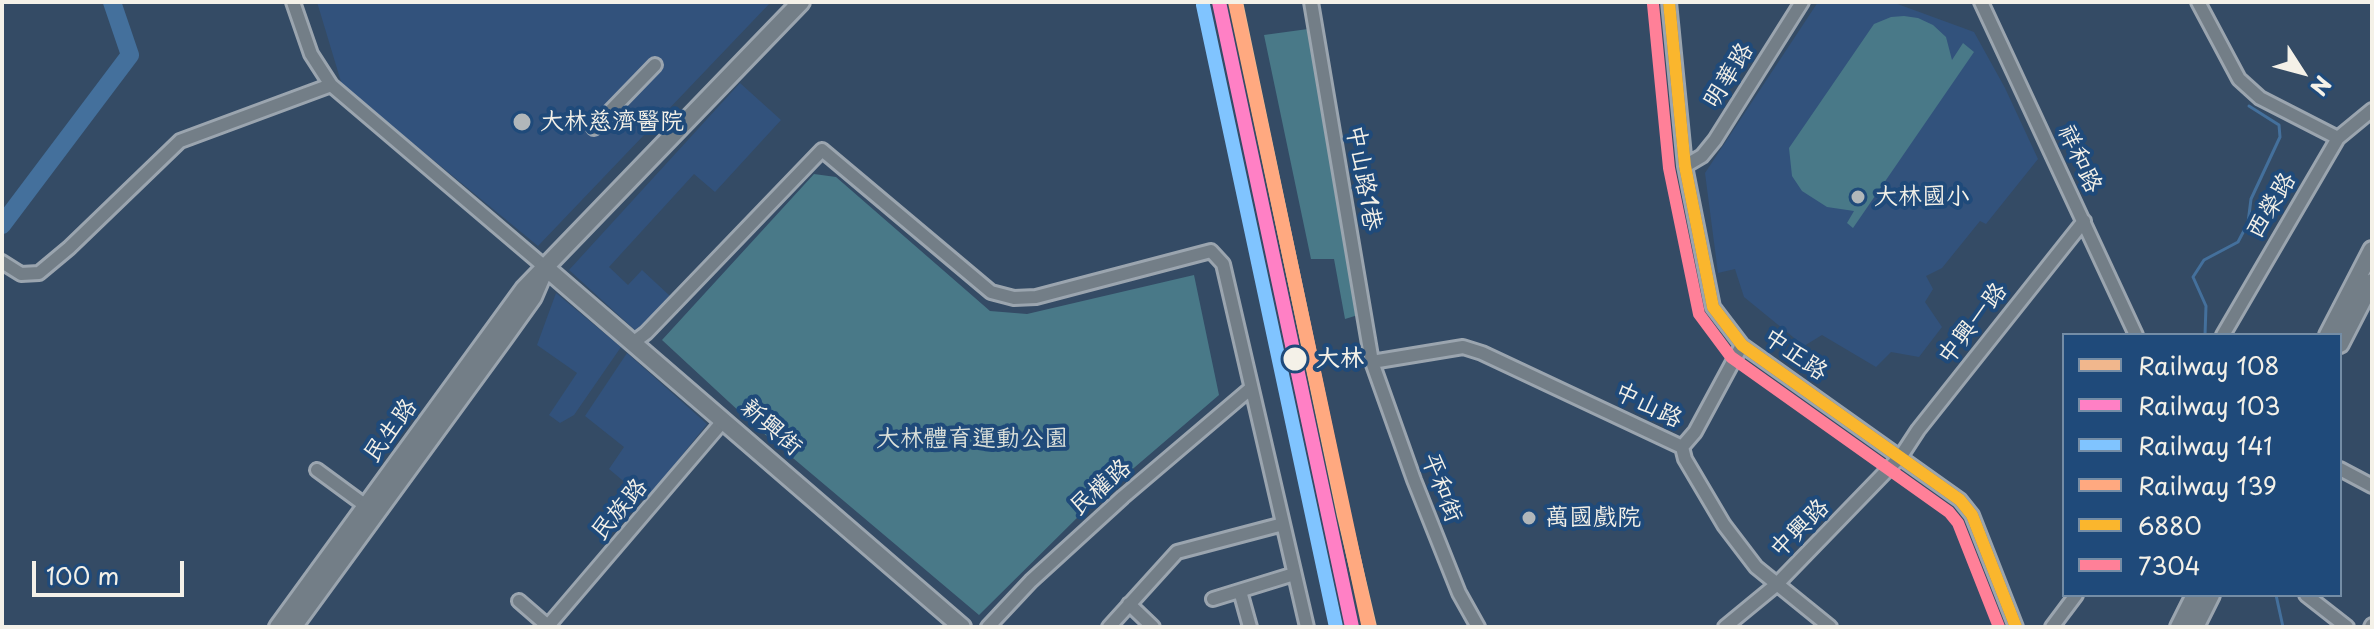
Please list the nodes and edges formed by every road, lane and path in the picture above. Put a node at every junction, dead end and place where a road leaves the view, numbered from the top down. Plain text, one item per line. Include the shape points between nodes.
1 (293, 2) edge
2 (1311, 2) edge
3 (1669, 2) edge
4 (1802, 2) edge
5 (1981, 2) edge
6 (2198, 2) edge
7 (797, 6) edge
8 (655, 65) dead end
9 (331, 85) junction
10 (2372, 110) edge
11 (594, 128) dead end
12 (2338, 138) junction
13 (1685, 166) junction
14 (2084, 221) junction
15 (2372, 250) edge
16 (2, 262) edge
17 (546, 268) junction
18 (2372, 282) edge
19 (2135, 333) edge
20 (2224, 333) edge
21 (2329, 333) edge
22 (2342, 340) edge
23 (634, 342) junction
24 (1742, 345) junction
25 (1372, 362) junction
26 (1250, 389) junction
27 (724, 420) junction
28 (1682, 447) junction
29 (1901, 456) junction
30 (317, 470) dead end
31 (2342, 470) edge
32 (2372, 486) edge
33 (366, 506) junction
34 (1283, 524) junction
35 (1294, 574) junction
36 (1776, 585) junction
37 (1240, 591) junction
38 (2074, 597) edge
39 (2194, 597) edge
40 (2210, 597) edge
41 (2309, 597) edge
42 (1213, 599) dead end
43 (519, 601) dead end
44 (1129, 604) junction
45 (278, 627) edge
46 (293, 627) edge
47 (548, 627) edge
48 (962, 627) edge
49 (988, 627) edge
50 (1109, 627) edge
51 (1153, 627) edge
52 (1250, 627) edge
53 (1307, 627) edge
54 (1478, 627) edge
55 (1725, 627) edge
56 (1830, 627) edge
57 (2016, 627) edge
58 (2052, 627) edge
59 (2179, 627) edge
60 (2195, 627) edge
61 (2347, 627) edge

1 - 9 street via 311,54
2 - 25 street, 中山路1巷
3 - 13 street, 中正路
4 - 13 street, 明華路 via 1715,140
5 - 14 street, 祥和路
6 - 12 street via 2239,79 2260,98
7 - 17 main road, 民生路
8 - 11 street
9 - 16 street via 180,141 39,273 21,274
9 - 17 street
10 - 12 street, 西榮路
12 - 20 street, 西榮路
13 - 24 street, 中正路 via 1713,307
14 - 19 street, 祥和路
14 - 29 street, 中興一路
15 - 21 main road
17 - 23 main road, 新興街
17 - 33 main road, 民生路 via 524,289
17 - 46 main road, 民生路 via 533,297
18 - 22 main road
23 - 26 street via 822,150 991,292 1014,298 1036,297 1211,251 1223,264
23 - 27 main road, 新興街
24 - 28 street
24 - 29 street, 中正路
25 - 28 street, 中山路 via 1463,347
25 - 54 street, 平和街 via 1459,593
26 - 34 street
26 - 49 street, 民權路 via 1123,497
27 - 47 street, 民族路
27 - 48 main road, 新興街
28 - 36 street, 中山路 via 1724,525
29 - 36 street, 中興路
29 - 57 street, 中正路 via 1972,515
30 - 33 street
31 - 32 street
33 - 45 main road, 民生路
34 - 35 street
34 - 44 street via 1177,552
35 - 37 street
35 - 53 street
36 - 55 street, 中興路
36 - 56 street, 中山路
37 - 42 street
37 - 52 street
38 - 58 street
39 - 59 main road
40 - 60 main road
41 - 61 street
43 - 47 street
44 - 50 street
44 - 51 street

